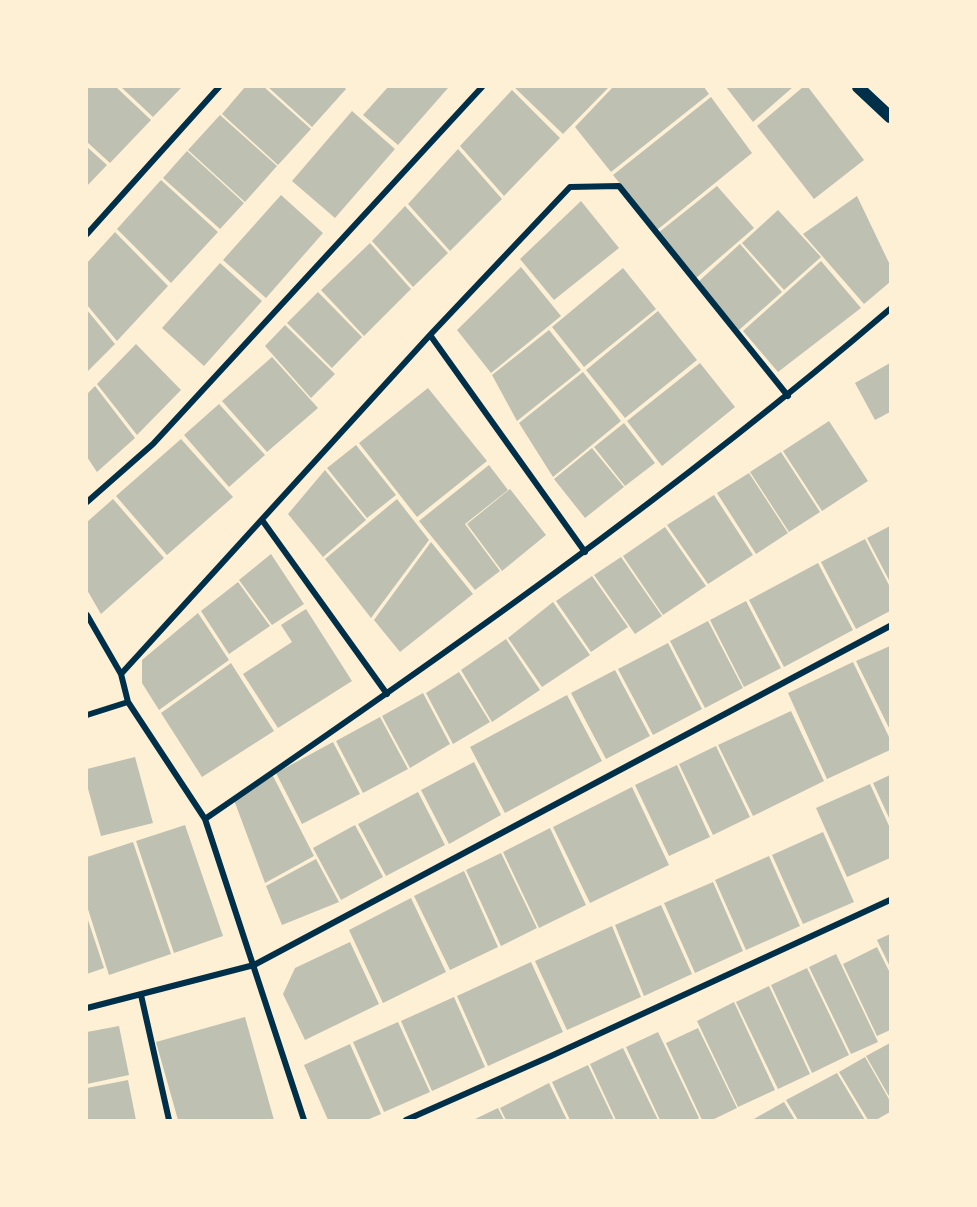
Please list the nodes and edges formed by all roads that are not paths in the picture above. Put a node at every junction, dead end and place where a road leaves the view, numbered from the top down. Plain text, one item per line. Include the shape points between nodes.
1 (219, 87) edge
2 (482, 87) edge
3 (858, 87) edge
4 (890, 117) edge
5 (87, 234) edge
6 (890, 309) edge
7 (430, 335) junction
8 (788, 396) junction
9 (87, 502) edge
10 (262, 520) junction
11 (585, 552) junction
12 (87, 615) edge
13 (890, 626) edge
14 (121, 674) junction
15 (387, 694) junction
16 (128, 702) junction
17 (87, 715) edge
18 (205, 819) junction
19 (890, 900) edge
20 (254, 965) junction
21 (141, 995) junction
22 (87, 1008) edge
23 (169, 1120) edge
24 (304, 1120) edge
25 (406, 1120) edge

1 - 5 street
2 - 9 street via 153,444
3 - 4 main road
6 - 8 street
7 - 8 street via 570,187 619,186
7 - 10 street
7 - 11 street
8 - 11 street
10 - 14 street
10 - 15 street
11 - 15 street
12 - 14 street
13 - 20 street
14 - 16 street
15 - 18 street
16 - 17 street
16 - 18 street
18 - 20 street
19 - 25 street
20 - 21 street
20 - 24 street
21 - 22 street
21 - 23 street

